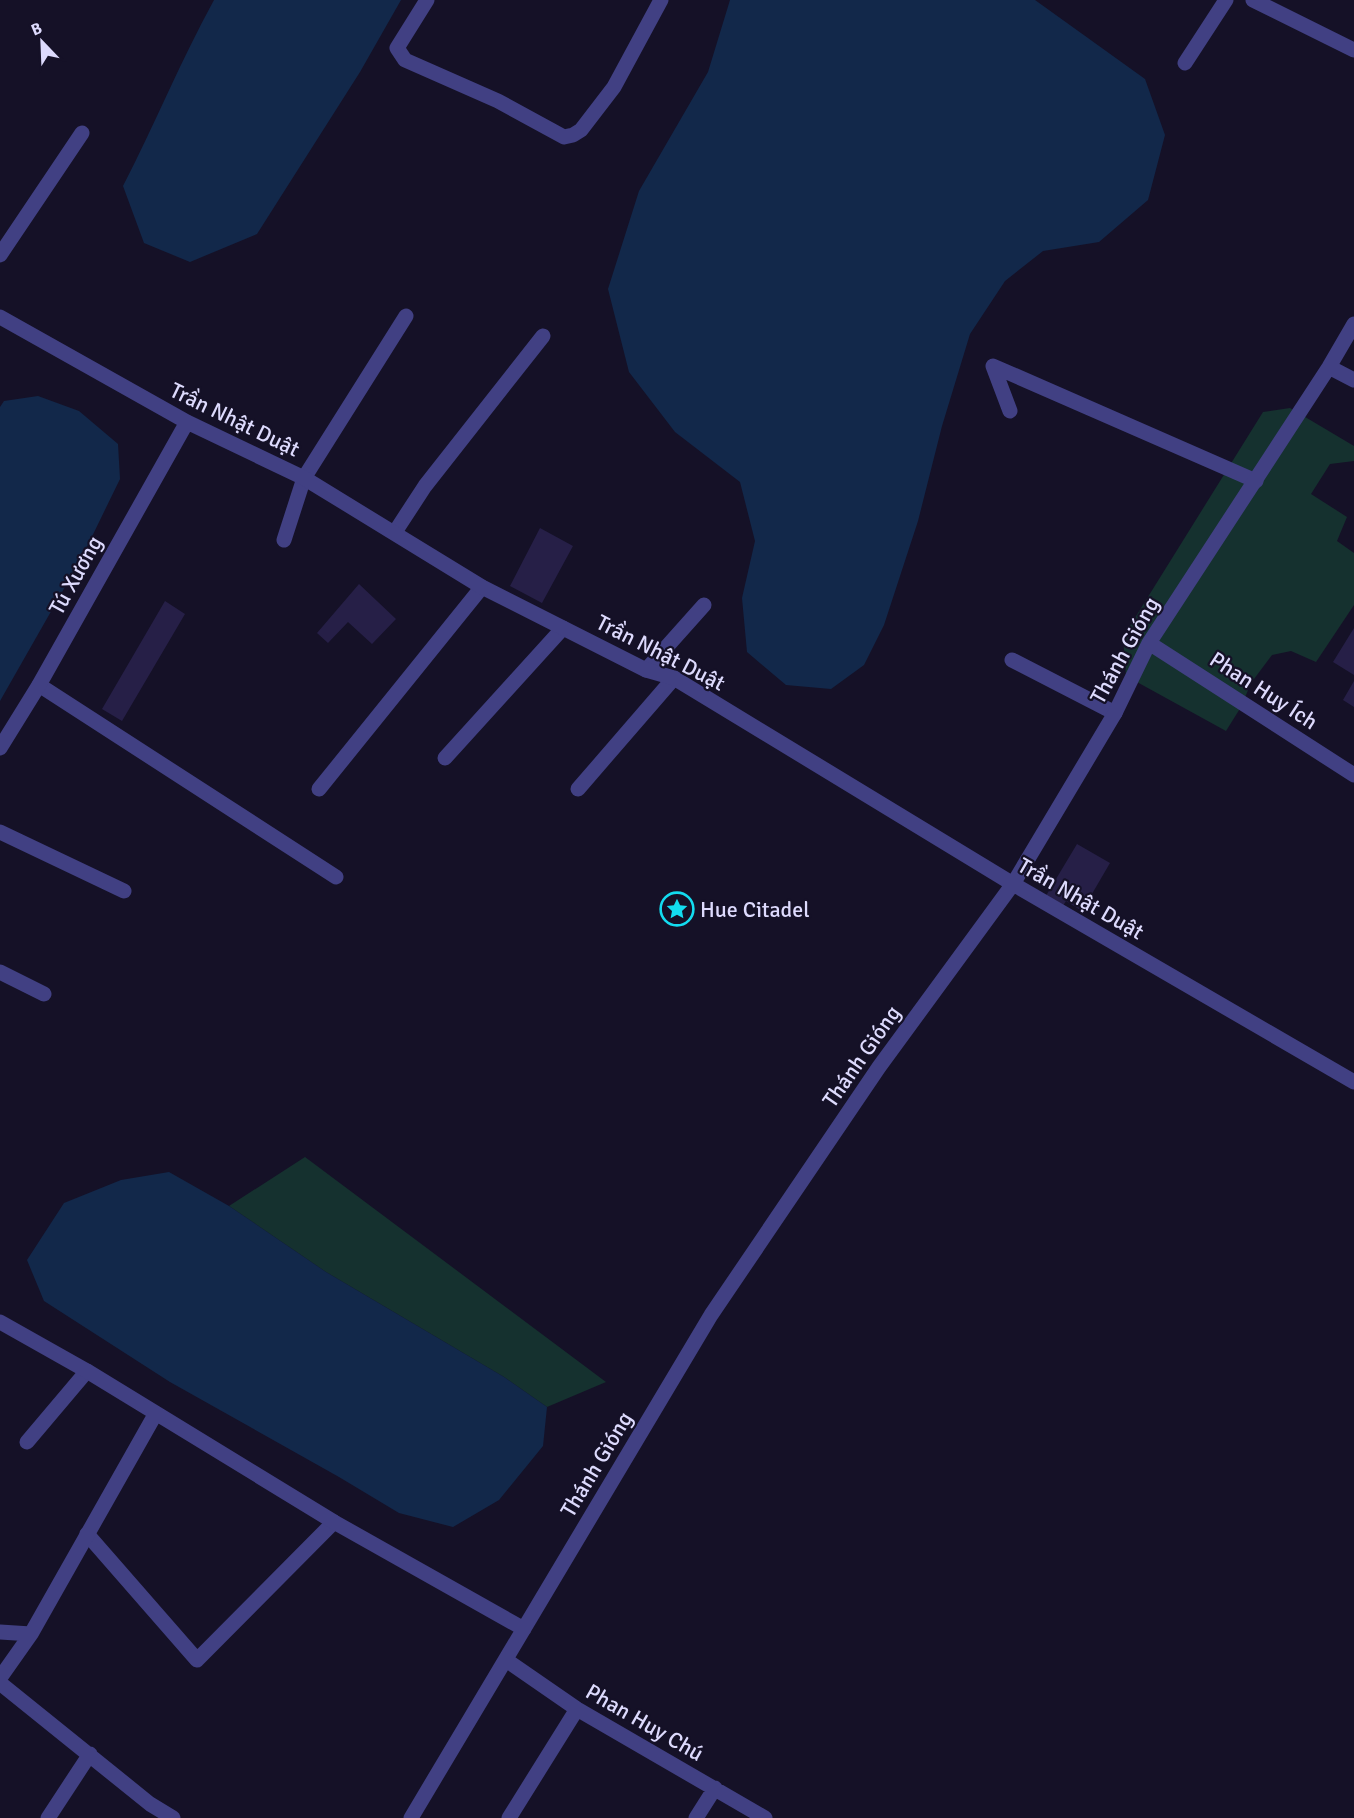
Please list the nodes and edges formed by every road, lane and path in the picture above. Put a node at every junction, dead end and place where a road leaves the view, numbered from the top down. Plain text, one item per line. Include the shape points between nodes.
1 (427, 0) edge
2 (661, 0) edge
3 (1226, 0) edge
4 (1252, 0) edge
5 (1354, 50) edge
6 (1185, 63) dead end
7 (82, 133) dead end
8 (0, 255) edge
9 (0, 316) edge
10 (406, 316) dead end
11 (1354, 324) edge
12 (543, 336) dead end
13 (1329, 368) junction
14 (1354, 380) edge
15 (1010, 411) dead end
16 (187, 422) junction
17 (304, 478) junction
18 (1256, 481) junction
19 (395, 532) junction
20 (284, 540) dead end
21 (482, 587) junction
22 (704, 605) dead end
23 (563, 628) junction
24 (1149, 643) junction
25 (1012, 660) dead end
26 (646, 670) junction
27 (674, 678) junction
28 (39, 686) junction
29 (1115, 713) junction
30 (0, 748) edge
31 (445, 758) dead end
32 (1354, 776) edge
33 (318, 789) dead end
34 (578, 789) dead end
35 (0, 832) edge
36 (336, 877) dead end
37 (1013, 884) junction
38 (124, 891) dead end
39 (0, 972) edge
40 (44, 994) dead end
41 (1354, 1082) edge
42 (0, 1322) edge
43 (87, 1371) junction
44 (156, 1413) junction
45 (27, 1442) dead end
46 (334, 1522) junction
47 (87, 1534) junction
48 (524, 1629) junction
49 (0, 1632) edge
50 (31, 1634) junction
51 (506, 1660) junction
52 (0, 1678) edge
53 (0, 1683) edge
54 (577, 1709) junction
55 (90, 1754) junction
56 (715, 1788) junction
57 (48, 1818) edge
58 (173, 1818) edge
59 (411, 1818) edge
60 (509, 1818) edge
61 (696, 1818) edge
62 (765, 1818) edge

1 - 2 street via 397,48 405,60 498,101 564,137 581,130 614,87
3 - 6 street
4 - 5 street
7 - 8 street
9 - 16 street, Trần Nhật Duật
10 - 17 street
11 - 13 street, Thánh Gióng
12 - 19 street via 425,486
13 - 14 street
13 - 18 street, Thánh Gióng
15 - 18 street via 993,366
16 - 17 street, Trần Nhật Duật
16 - 28 street, Tú Xương
17 - 19 street, Trần Nhật Duật
17 - 20 street
18 - 24 street, Thánh Gióng
19 - 21 street, Trần Nhật Duật
21 - 23 street, Trần Nhật Duật
21 - 33 street
22 - 26 street
23 - 26 street, Trần Nhật Duật
23 - 31 street
24 - 29 street, Thánh Gióng
24 - 32 street, Phan Huy Ích
25 - 29 street
26 - 27 street, Trần Nhật Duật
27 - 34 street
27 - 37 street, Trần Nhật Duật
28 - 30 street, Tú Xương
28 - 36 street
29 - 37 street, Thánh Gióng
35 - 38 street
37 - 41 street, Trần Nhật Duật
37 - 48 street, Thánh Gióng via 879,1067 711,1315
39 - 40 street
42 - 43 street
43 - 44 street
43 - 45 street
44 - 46 street
44 - 47 street
46 - 47 street via 197,1660
46 - 48 street
47 - 50 street
48 - 51 street, Thánh Gióng
49 - 50 street
50 - 52 street
51 - 54 street, Phan Huy Chú
51 - 59 street, Thánh Gióng
53 - 55 street
54 - 56 street, Phan Huy Chú
54 - 60 street
55 - 57 street
55 - 58 street
56 - 61 street
56 - 62 street, Phan Huy Chú

